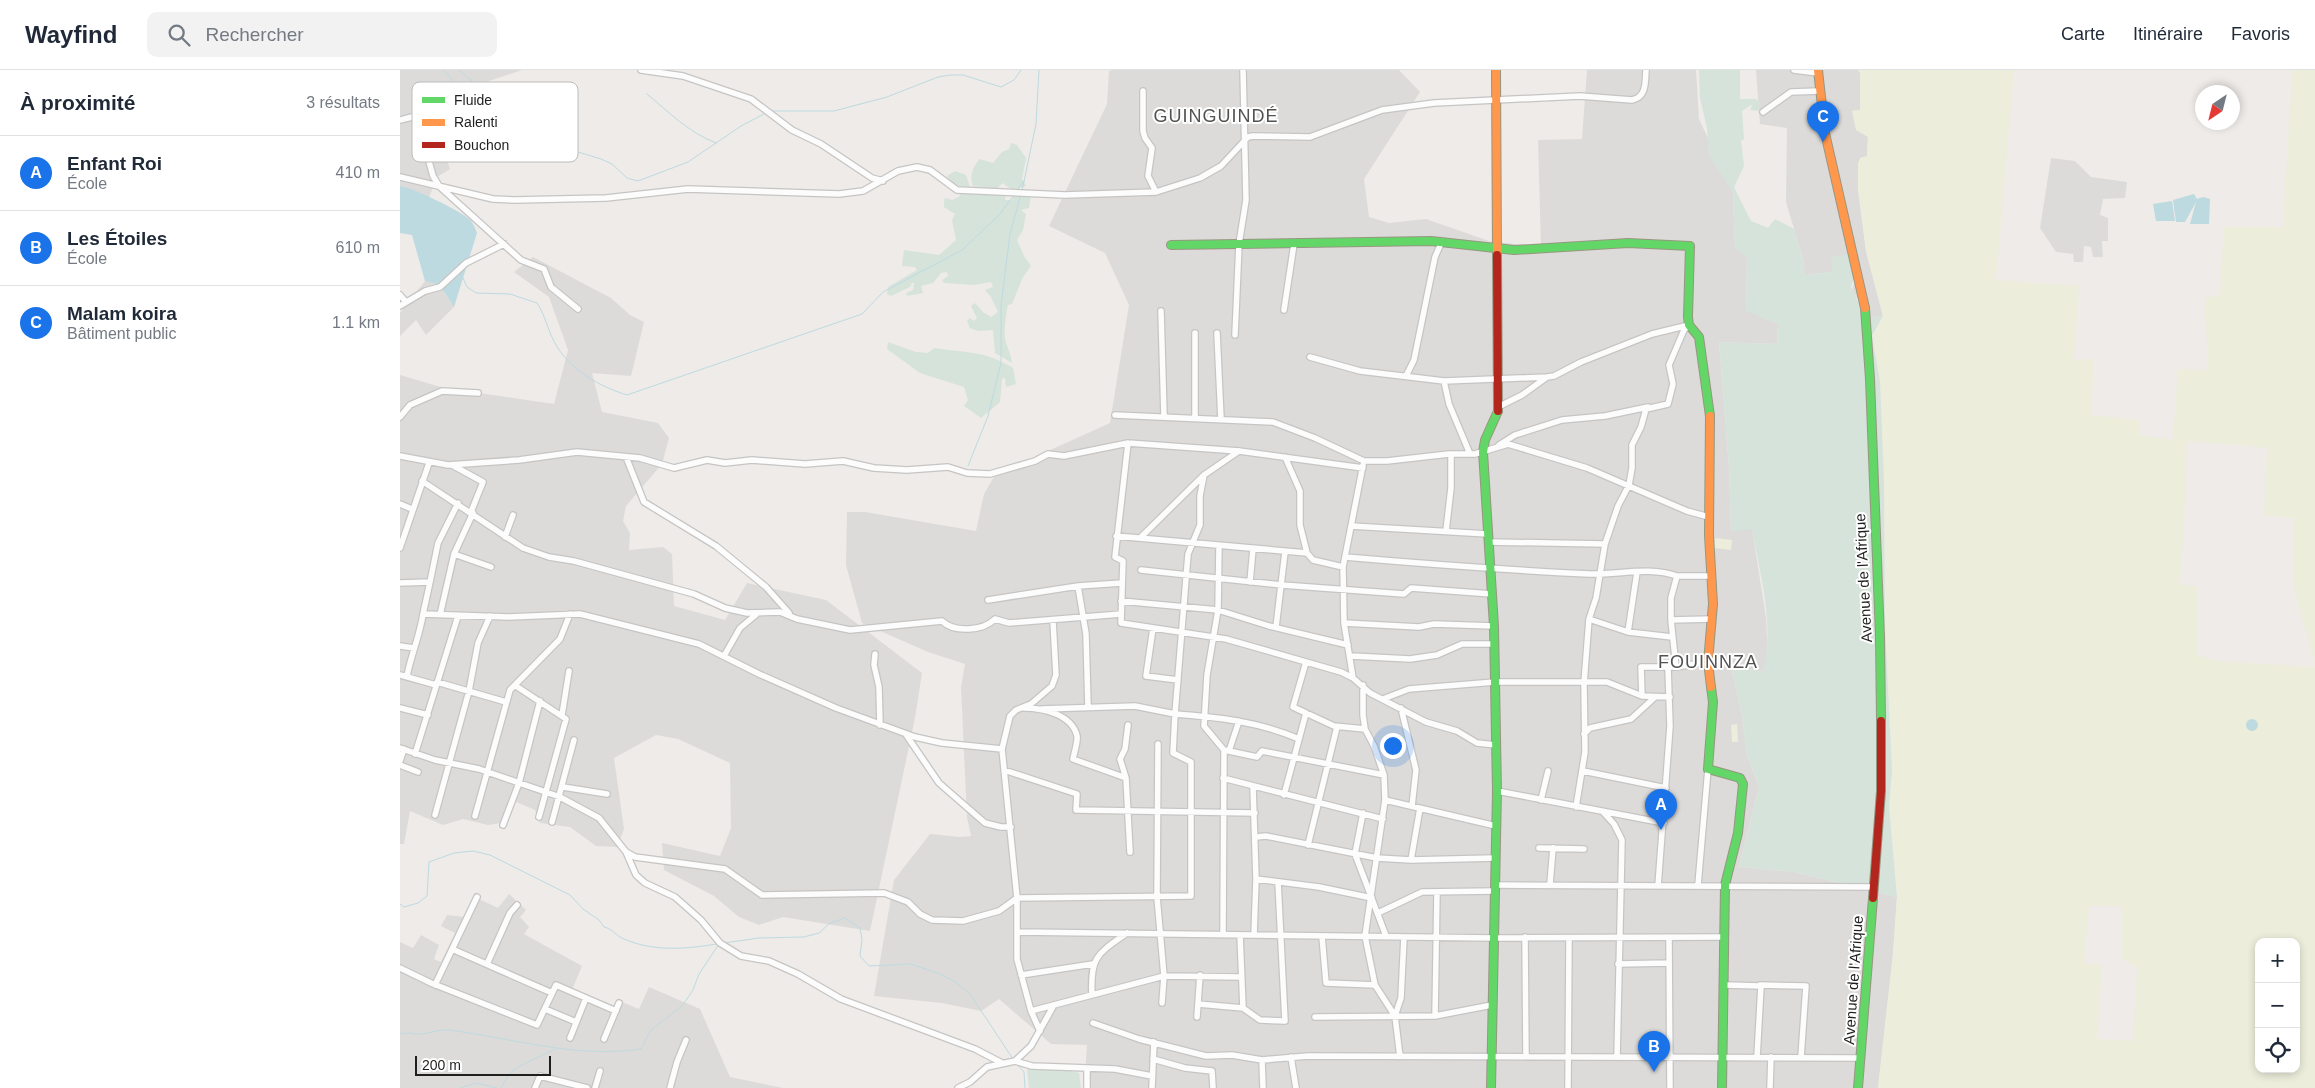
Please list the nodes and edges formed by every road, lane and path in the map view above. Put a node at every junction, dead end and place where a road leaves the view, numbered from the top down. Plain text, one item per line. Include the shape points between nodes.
1 (641, 70) edge
2 (1243, 70) edge
3 (1496, 70) edge
4 (1646, 70) edge
5 (1794, 70) edge
6 (1818, 71) edge
7 (1143, 91) dead end
8 (1820, 91) junction
9 (1497, 99) junction
10 (1763, 112) dead end
11 (412, 116) edge
12 (400, 120) edge
13 (1244, 143) junction
14 (429, 162) edge
15 (400, 178) edge
16 (883, 180) junction
17 (440, 186) junction
18 (1156, 192) junction
19 (1442, 241) junction
20 (504, 244) junction
21 (1239, 244) junction
22 (1294, 244) junction
23 (1171, 245) dead end
24 (1497, 249) junction
25 (400, 295) edge
26 (406, 302) junction
27 (400, 306) edge
28 (578, 309) dead end
29 (1284, 310) dead end
30 (1161, 311) dead end
31 (1689, 325) junction
32 (1217, 332) dead end
33 (1195, 333) dead end
34 (1235, 336) dead end
35 (1310, 357) dead end
36 (1406, 376) junction
37 (1547, 376) junction
38 (1497, 379) junction
39 (1444, 381) junction
40 (478, 393) dead end
41 (1653, 406) junction
42 (1498, 407) junction
43 (1115, 414) dead end
44 (1164, 416) junction
45 (400, 417) edge
46 (1196, 417) junction
47 (1221, 418) junction
48 (1128, 443) junction
49 (1493, 448) junction
50 (1238, 451) junction
51 (1483, 452) junction
52 (1451, 454) junction
53 (1470, 454) junction
54 (400, 456) edge
55 (626, 457) junction
56 (1285, 457) junction
57 (1364, 461) junction
58 (429, 463) junction
59 (452, 464) junction
60 (1362, 468) junction
61 (1204, 475) junction
62 (422, 481) junction
63 (1629, 485) junction
64 (458, 503) junction
65 (400, 504) edge
66 (412, 509) junction
67 (472, 512) junction
68 (513, 516) dead end
69 (1709, 516) junction
70 (1351, 526) junction
71 (1446, 532) junction
72 (1116, 536) junction
73 (505, 537) junction
74 (1140, 538) junction
75 (1488, 538) junction
76 (1192, 542) junction
77 (401, 544) edge
78 (1605, 544) junction
79 (1219, 546) junction
80 (1253, 549) junction
81 (1285, 552) junction
82 (454, 554) junction
83 (1307, 554) junction
84 (1345, 557) junction
85 (491, 567) dead end
86 (1343, 567) junction
87 (1141, 570) dead end
88 (1490, 570) junction
89 (1637, 572) junction
90 (1599, 574) junction
91 (1186, 575) junction
92 (1677, 576) junction
93 (1711, 576) junction
94 (1218, 579) junction
95 (430, 582) junction
96 (1250, 582) junction
97 (400, 583) edge
98 (1122, 583) junction
99 (1282, 585) junction
100 (1078, 586) junction
101 (1342, 590) junction
102 (1492, 594) junction
103 (988, 600) dead end
104 (1121, 601) junction
105 (1184, 607) junction
106 (1218, 610) junction
107 (760, 612) junction
108 (423, 614) junction
109 (570, 614) junction
110 (1121, 614) junction
111 (440, 615) junction
112 (458, 616) junction
113 (490, 616) junction
114 (1082, 617) junction
115 (797, 619) junction
116 (1589, 619) junction
117 (1712, 619) junction
118 (1671, 620) junction
119 (1053, 621) junction
120 (1344, 622) junction
121 (1494, 626) junction
122 (1276, 627) junction
123 (1153, 628) junction
124 (1628, 632) junction
125 (1182, 633) junction
126 (1213, 637) junction
127 (1672, 637) junction
128 (1494, 644) junction
129 (1348, 645) junction
130 (400, 646) edge
131 (414, 648) junction
132 (875, 654) dead end
133 (724, 656) junction
134 (1351, 656) junction
135 (1306, 662) junction
136 (1708, 662) junction
137 (1676, 667) junction
138 (1668, 668) junction
139 (569, 671) dead end
140 (403, 676) edge
141 (1353, 678) junction
142 (1178, 680) junction
143 (1495, 682) junction
144 (1584, 682) junction
145 (436, 684) junction
146 (1363, 685) junction
147 (516, 686) junction
148 (469, 691) junction
149 (1642, 696) junction
150 (1670, 697) junction
151 (1654, 698) junction
152 (1383, 699) junction
153 (540, 701) junction
154 (506, 702) junction
155 (1088, 707) junction
156 (400, 708) edge
157 (1019, 708) junction
158 (1402, 708) junction
159 (1042, 709) junction
160 (1306, 713) junction
161 (1175, 714) junction
162 (428, 715) junction
163 (562, 715) junction
164 (1204, 716) junction
165 (1239, 721) junction
166 (880, 725) junction
167 (1128, 725) dead end
168 (1337, 727) junction
169 (1365, 729) junction
170 (906, 734) junction
171 (1584, 734) junction
172 (1299, 739) junction
173 (574, 740) dead end
174 (1158, 744) dead end
175 (1496, 746) junction
176 (402, 749) edge
177 (1002, 749) junction
178 (1226, 751) junction
179 (415, 754) junction
180 (1294, 757) junction
181 (400, 760) edge
182 (448, 763) junction
183 (400, 764) edge
184 (1327, 764) junction
185 (1708, 769) junction
186 (1004, 770) junction
187 (1548, 771) dead end
188 (1583, 771) junction
189 (418, 772) dead end
190 (486, 773) junction
191 (1384, 775) junction
192 (1126, 778) junction
193 (1224, 778) junction
194 (519, 783) junction
195 (1254, 786) junction
196 (562, 787) junction
197 (1666, 788) junction
198 (1497, 791) junction
199 (546, 792) junction
200 (607, 794) dead end
201 (1284, 795) junction
202 (560, 797) junction
203 (1385, 800) junction
204 (1541, 800) junction
205 (1318, 802) junction
206 (1412, 806) junction
207 (1576, 807) junction
208 (1420, 808) junction
209 (1128, 812) junction
210 (1158, 812) junction
211 (1190, 812) junction
212 (1223, 812) junction
213 (1603, 812) junction
214 (1255, 813) junction
215 (1363, 813) junction
216 (435, 815) dead end
217 (474, 816) dead end
218 (539, 817) dead end
219 (1383, 819) junction
220 (552, 822) dead end
221 (1664, 823) junction
222 (503, 825) dead end
223 (1496, 826) junction
224 (1011, 827) junction
225 (1256, 837) junction
226 (1308, 845) junction
227 (1538, 848) dead end
228 (1554, 848) junction
229 (1584, 849) dead end
230 (626, 852) junction
231 (1130, 852) dead end
232 (1355, 854) junction
233 (1377, 858) junction
234 (1496, 858) junction
235 (1411, 860) junction
236 (1256, 880) junction
237 (1278, 882) junction
238 (1550, 884) junction
239 (1698, 885) junction
240 (1725, 885) junction
241 (1620, 886) junction
242 (1658, 886) junction
243 (1875, 887) junction
244 (1495, 888) junction
245 (1437, 892) junction
246 (476, 897) dead end
247 (1157, 897) junction
248 (1017, 898) junction
249 (1372, 898) junction
250 (518, 905) dead end
251 (1378, 913) junction
252 (1018, 932) junction
253 (1127, 933) junction
254 (1159, 934) junction
255 (1223, 934) junction
256 (1240, 934) junction
257 (1254, 935) junction
258 (1281, 935) junction
259 (1322, 936) junction
260 (1365, 936) junction
261 (1386, 936) junction
262 (1404, 936) junction
263 (1436, 937) junction
264 (1525, 937) junction
265 (1618, 937) junction
266 (1669, 937) junction
267 (1724, 937) junction
268 (1494, 938) junction
269 (1569, 938) junction
270 (452, 949) junction
271 (1669, 963) junction
272 (487, 964) junction
273 (1093, 964) junction
274 (1618, 964) junction
275 (400, 968) edge
276 (1021, 975) junction
277 (1200, 975) junction
278 (1164, 976) junction
279 (1241, 977) junction
280 (435, 985) junction
281 (1375, 985) junction
282 (1725, 985) junction
283 (1760, 985) junction
284 (552, 992) junction
285 (1092, 995) junction
286 (586, 998) junction
287 (1162, 1003) dead end
288 (619, 1004) dead end
289 (1198, 1004) junction
290 (1492, 1005) junction
291 (1054, 1006) junction
292 (1243, 1008) junction
293 (544, 1009) junction
294 (616, 1011) junction
295 (1031, 1011) junction
296 (1395, 1016) junction
297 (1435, 1016) junction
298 (1197, 1017) dead end
299 (1315, 1017) dead end
300 (576, 1022) junction
301 (1094, 1023) dead end
302 (1040, 1031) junction
303 (570, 1038) dead end
304 (604, 1039) dead end
305 (686, 1040) dead end
306 (1154, 1042) junction
307 (1290, 1056) junction
308 (1400, 1057) junction
309 (1491, 1057) junction
310 (1526, 1057) junction
311 (1568, 1057) junction
312 (1617, 1057) junction
313 (1669, 1057) junction
314 (1722, 1057) junction
315 (1758, 1057) junction
316 (1771, 1058) junction
317 (1801, 1058) junction
318 (1861, 1058) junction
319 (1153, 1060) junction
320 (1262, 1060) junction
321 (1015, 1061) junction
322 (1002, 1063) junction
323 (1087, 1068) junction
324 (600, 1071) dead end
325 (1152, 1076) junction
326 (535, 1088) edge
327 (587, 1088) edge
328 (595, 1088) edge
329 (670, 1088) edge
330 (958, 1088) edge
331 (1087, 1088) edge
332 (1152, 1088) edge
333 (1213, 1088) edge
334 (1263, 1088) edge
335 (1296, 1088) edge
336 (1491, 1088) edge
337 (1568, 1088) edge
338 (1670, 1088) edge
339 (1722, 1088) edge
340 (1770, 1088) edge
341 (1858, 1088) edge

1 - 16 street via 683,76 751,99 792,130 821,144 872,178
2 - 13 street
3 - 9 street
4 - 9 street via 1644,89 1637,99 1580,96
5 - 6 street
6 - 8 street, Avenue de l'Afrique
7 - 18 street via 1143,131 1152,148 1148,176
8 - 10 street via 1791,92
8 - 243 street, Avenue de l'Afrique via 1833,173 1866,314 1869,348 1880,637 1881,792
9 - 13 street via 1382,110 1310,137 1253,136
9 - 24 street
11 - 12 street
13 - 18 street via 1221,166 1200,178
13 - 21 street via 1246,200
14 - 17 street
15 - 17 street
16 - 17 street via 863,191 839,194 688,189 619,197 543,200 493,199
16 - 18 street via 898,171 917,167 930,170 957,190 1065,195
17 - 20 street
19 - 22 street
19 - 24 street
19 - 36 street via 1435,257 1414,360
20 - 26 street via 466,263 440,287
20 - 28 street via 521,260 544,269 551,286
21 - 22 street
21 - 23 street
21 - 34 street
22 - 29 street
24 - 31 street via 1564,249 1650,241 1690,246
24 - 38 street
25 - 26 street
26 - 27 street
30 - 44 street
31 - 37 street via 1648,335 1554,376
31 - 41 street via 1669,365 1673,384 1668,404
31 - 69 street via 1699,337 1709,400
32 - 47 street
33 - 46 street
35 - 36 street via 1360,371
36 - 39 street
37 - 38 street
37 - 42 street via 1522,395
38 - 39 street
38 - 42 street
39 - 53 street via 1449,404
40 - 45 street via 442,391 410,405
41 - 49 street via 1605,416 1562,420 1514,435
41 - 63 street via 1646,409 1632,446
42 - 51 street
43 - 44 street
44 - 46 street
46 - 47 street
47 - 57 street via 1273,422
48 - 50 street
48 - 55 street via 1064,456 1048,454 990,474 948,467 874,468 843,461 805,464 707,460 674,468
48 - 72 street
49 - 51 street
49 - 63 street via 1508,444 1587,468
50 - 56 street
50 - 61 street
51 - 53 street
51 - 75 street
52 - 53 street
52 - 57 street
52 - 71 street
54 - 58 street
55 - 59 street via 577,452
55 - 115 street via 644,502 716,546 766,587
56 - 60 street
56 - 83 street via 1300,491 1300,525
57 - 60 street
58 - 59 street
58 - 62 street
59 - 67 street via 484,482
60 - 70 street
61 - 74 street
61 - 76 street via 1200,525
62 - 64 street
62 - 66 street
63 - 69 street via 1687,511
63 - 78 street
64 - 67 street
64 - 95 street via 438,543
65 - 66 street
66 - 77 street
67 - 73 street
67 - 82 street
68 - 73 street
69 - 93 street
70 - 71 street
70 - 84 street
71 - 75 street
72 - 74 street
72 - 98 street via 1115,557 1123,561
73 - 107 street via 523,548 549,557 694,594 725,608
74 - 76 street
75 - 78 street
75 - 88 street
76 - 79 street
76 - 91 street
78 - 90 street
79 - 80 street
79 - 94 street
80 - 81 street
80 - 96 street
81 - 83 street
81 - 99 street
82 - 85 street
82 - 111 street
83 - 86 street via 1312,560
84 - 86 street
84 - 88 street
86 - 101 street
87 - 91 street
88 - 90 street
88 - 102 street
89 - 90 street
89 - 92 street via 1662,571
89 - 124 street
90 - 116 street
91 - 94 street
91 - 105 street
92 - 93 street
92 - 118 street
93 - 117 street
94 - 96 street
94 - 106 street
95 - 97 street
95 - 108 street
96 - 99 street
98 - 100 street
98 - 104 street
99 - 101 street
99 - 122 street
100 - 103 street
100 - 114 street
101 - 102 street via 1404,594 1411,588
101 - 120 street
102 - 121 street
104 - 105 street
104 - 110 street
105 - 106 street
105 - 125 street
106 - 122 street
106 - 126 street
107 - 115 street via 780,612
107 - 133 street via 740,628
108 - 111 street
108 - 131 street via 421,632
109 - 113 street
109 - 133 street via 699,644
109 - 147 street via 560,639
110 - 114 street
110 - 123 street via 1121,624
111 - 112 street
112 - 113 street
112 - 145 street
113 - 148 street via 478,643
114 - 119 street
114 - 155 street via 1086,634
115 - 119 street via 850,630 942,621 966,630 995,620 1009,624
116 - 124 street
116 - 144 street
117 - 118 street
117 - 136 street
118 - 127 street
119 - 157 street via 1056,675 1052,686 1031,704
120 - 121 street via 1419,627 1434,624
120 - 129 street
121 - 128 street
122 - 129 street
123 - 125 street
123 - 142 street via 1146,676
124 - 127 street
125 - 126 street
125 - 142 street
126 - 135 street
126 - 164 street
127 - 137 street
128 - 134 street via 1462,644 1437,655 1410,659
128 - 143 street
129 - 134 street
130 - 131 street
131 - 140 street
132 - 166 street
133 - 166 street
134 - 141 street
135 - 141 street
135 - 160 street via 1293,707
136 - 137 street
136 - 185 street via 1714,702
137 - 138 street
138 - 149 street via 1642,667
138 - 150 street
139 - 163 street
140 - 145 street
141 - 146 street
142 - 161 street
143 - 144 street
143 - 152 street via 1409,689
143 - 175 street
144 - 149 street via 1607,682
144 - 171 street
145 - 148 street
145 - 162 street
146 - 152 street via 1370,693
146 - 169 street
147 - 153 street
147 - 154 street via 510,690
148 - 154 street
148 - 182 street
149 - 151 street
150 - 151 street
150 - 197 street
151 - 171 street via 1631,719 1590,728
152 - 158 street
153 - 163 street
153 - 194 street
154 - 190 street
155 - 159 street
155 - 161 street via 1135,706
156 - 162 street
157 - 159 street
157 - 177 street via 1007,720
158 - 175 street via 1426,722 1457,731 1476,743
158 - 206 street via 1416,770
159 - 192 street via 1071,724 1077,737 1073,759
160 - 168 street
160 - 172 street
161 - 164 street
161 - 211 street via 1173,753 1191,762
162 - 179 street
163 - 199 street via 566,720
164 - 165 street
164 - 178 street via 1204,726
165 - 172 street via 1269,727
165 - 178 street
166 - 170 street
167 - 192 street via 1125,749 1120,759
168 - 169 street
168 - 184 street
169 - 191 street
170 - 177 street via 942,743
170 - 224 street via 939,783 985,824
171 - 188 street
172 - 180 street
173 - 196 street
174 - 210 street
175 - 198 street
176 - 179 street
176 - 181 street
177 - 186 street
178 - 180 street via 1258,756 1262,751
178 - 193 street
179 - 182 street
180 - 184 street
180 - 201 street
182 - 190 street
182 - 216 street
183 - 189 street
184 - 191 street
184 - 205 street
185 - 239 street
185 - 240 street via 1740,778 1744,784 1738,833
186 - 209 street via 1077,794 1076,810
186 - 224 street
187 - 204 street
188 - 197 street
188 - 207 street
190 - 194 street
190 - 217 street
191 - 203 street
192 - 209 street
193 - 195 street
193 - 212 street
194 - 199 street
194 - 222 street
195 - 201 street
195 - 214 street
196 - 200 street
196 - 202 street
197 - 221 street
198 - 204 street
198 - 223 street
199 - 202 street
199 - 218 street
201 - 205 street
202 - 220 street
202 - 230 street via 599,818
203 - 206 street
203 - 219 street
204 - 207 street
205 - 215 street
205 - 226 street
206 - 208 street
207 - 213 street
208 - 223 street
208 - 235 street
209 - 210 street
209 - 231 street
210 - 211 street
210 - 247 street
211 - 212 street
211 - 247 street via 1192,896
212 - 214 street
212 - 255 street
213 - 221 street
213 - 241 street via 1622,840
214 - 225 street
215 - 219 street
215 - 232 street
219 - 233 street
221 - 242 street
223 - 234 street
224 - 248 street
225 - 226 street via 1266,836
225 - 236 street
226 - 232 street
227 - 228 street
228 - 229 street
228 - 238 street
230 - 248 street via 635,857 725,869 762,895 884,893 908,902 932,920 963,921 1000,910
230 - 322 street via 640,879 675,898 701,920 720,943 741,956 769,961 841,999 974,1049
232 - 233 street
232 - 249 street
233 - 235 street
233 - 249 street
234 - 235 street
234 - 244 street
236 - 237 street
236 - 257 street
237 - 249 street
237 - 258 street
238 - 241 street
238 - 244 street
239 - 240 street
239 - 242 street
240 - 243 street
240 - 267 street
241 - 242 street
241 - 265 street
243 - 318 street, Avenue de l'Afrique
244 - 245 street
244 - 268 street
245 - 251 street via 1422,892
245 - 263 street
246 - 270 street
247 - 248 street
247 - 254 street
248 - 252 street
249 - 251 street
249 - 260 street
250 - 272 street via 510,913
251 - 261 street
252 - 253 street
252 - 276 street via 1017,959
253 - 254 street
253 - 273 street via 1100,954
254 - 255 street
254 - 278 street
255 - 256 street
256 - 257 street
256 - 279 street
257 - 258 street
258 - 259 street
258 - 292 street via 1285,1021 1260,1020
259 - 260 street
259 - 281 street via 1326,983
260 - 261 street
260 - 281 street
261 - 262 street
262 - 263 street
262 - 296 street via 1401,998
263 - 268 street
263 - 297 street
264 - 268 street
264 - 269 street
264 - 310 street
265 - 266 street
265 - 269 street
265 - 274 street
266 - 267 street
266 - 271 street
267 - 282 street
268 - 290 street
269 - 311 street
270 - 272 street
270 - 280 street
271 - 274 street
271 - 313 street
272 - 284 street
273 - 276 street
273 - 285 street
274 - 312 street
275 - 280 street
276 - 295 street
277 - 278 street
277 - 279 street
277 - 289 street
278 - 285 street
278 - 287 street
279 - 292 street
280 - 293 street via 537,1025
281 - 296 street
282 - 283 street
282 - 314 street
283 - 315 street
283 - 317 street via 1806,986
284 - 286 street via 556,985
284 - 293 street
285 - 291 street
286 - 294 street
286 - 300 street
288 - 294 street
289 - 292 street
289 - 298 street
290 - 297 street
290 - 309 street
291 - 295 street
291 - 302 street
293 - 300 street
294 - 304 street
295 - 302 street
296 - 297 street
296 - 299 street
296 - 308 street
300 - 303 street
301 - 306 street
302 - 321 street via 1031,1046
305 - 329 street
306 - 319 street
306 - 320 street via 1206,1056 1230,1055
307 - 308 street
307 - 320 street
307 - 335 street
308 - 309 street
309 - 310 street
309 - 336 street
310 - 311 street
311 - 312 street
311 - 337 street
312 - 313 street
313 - 314 street
313 - 338 street
314 - 315 street
314 - 339 street
315 - 316 street
316 - 317 street
316 - 340 street
317 - 318 street
318 - 341 street, Avenue de l'Afrique
319 - 325 street
319 - 333 street via 1212,1071
320 - 334 street
321 - 322 street
321 - 323 street via 1032,1066
322 - 330 street via 987,1067
323 - 325 street
323 - 331 street
324 - 328 street
325 - 332 street
326 - 327 street via 540,1076

